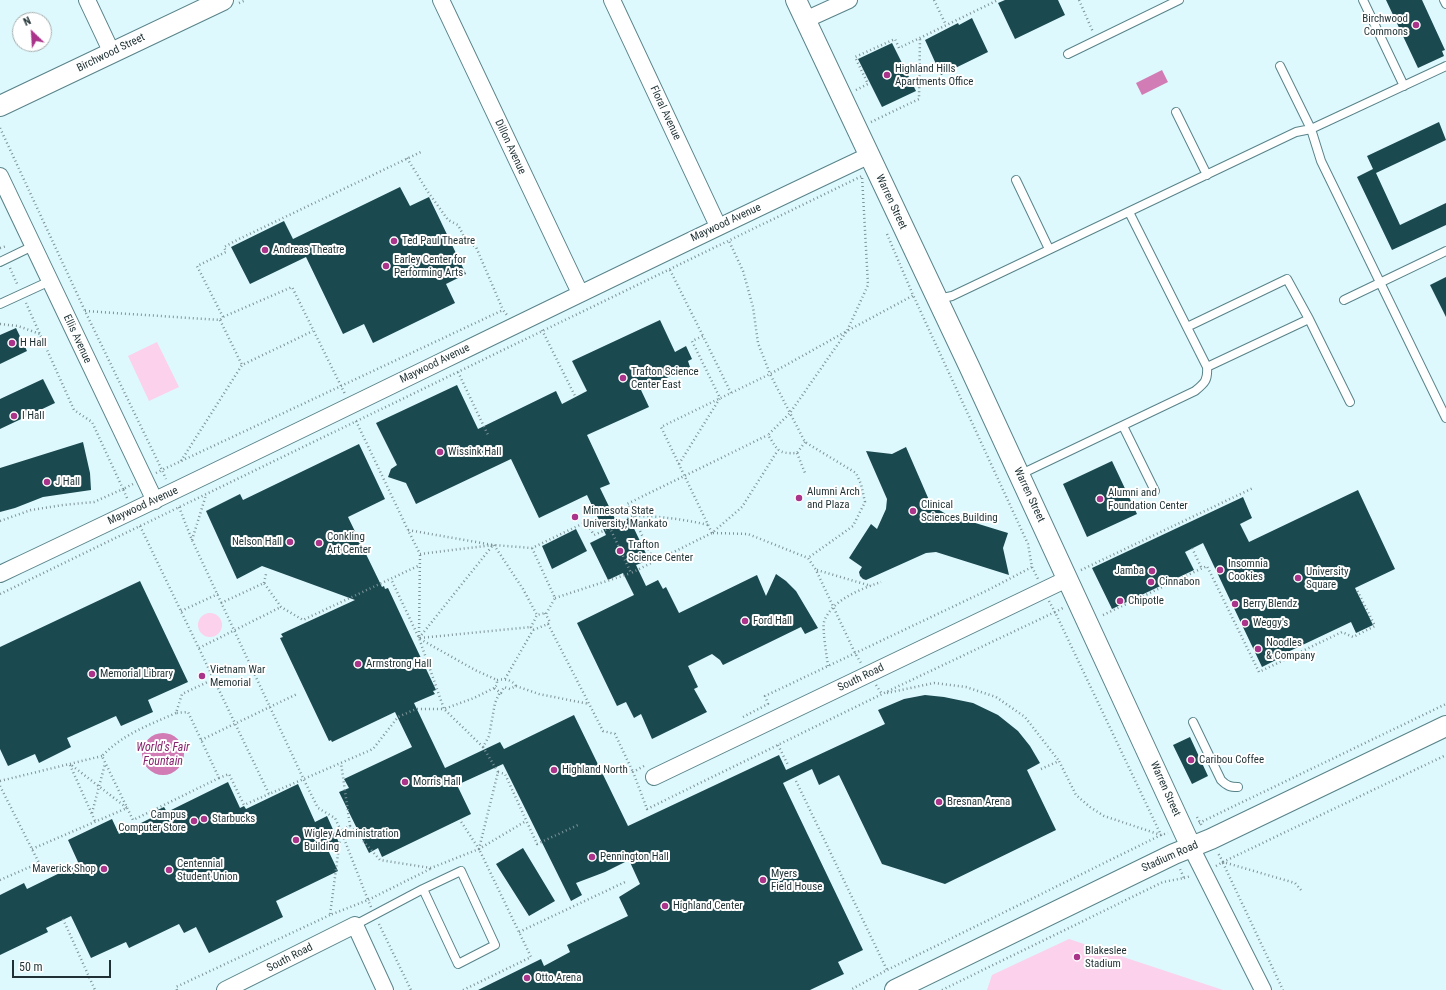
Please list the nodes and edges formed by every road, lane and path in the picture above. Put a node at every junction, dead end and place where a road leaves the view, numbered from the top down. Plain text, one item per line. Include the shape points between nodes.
1 (87, 0) edge
2 (222, 0) edge
3 (441, 0) edge
4 (612, 0) edge
5 (796, 0) edge
6 (849, 0) edge
7 (934, 0) edge
8 (998, 0) edge
9 (1079, 0) edge
10 (1179, 0) edge
11 (1363, 0) edge
12 (1444, 0) edge
13 (1446, 4) edge
14 (805, 20) junction
15 (946, 25) junction
16 (920, 38) junction
17 (1096, 40) junction
18 (112, 53) junction
19 (1068, 54) dead end
20 (1280, 66) dead end
21 (1446, 66) edge
22 (1404, 86) junction
23 (856, 90) dead end
24 (0, 106) edge
25 (1176, 112) dead end
26 (870, 122) dead end
27 (0, 128) edge
28 (1311, 129) junction
29 (423, 151) dead end
30 (870, 155) junction
31 (407, 158) junction
32 (1207, 175) junction
33 (0, 176) edge
34 (862, 176) junction
35 (1016, 180) dead end
36 (868, 190) dead end
37 (1129, 212) junction
38 (718, 226) junction
39 (886, 232) dead end
40 (729, 241) junction
41 (33, 246) junction
42 (0, 248) edge
43 (1049, 249) junction
44 (1446, 251) edge
45 (3, 261) edge
46 (670, 269) junction
47 (50, 281) junction
48 (1380, 282) junction
49 (934, 292) junction
50 (580, 293) junction
51 (21, 294) junction
52 (913, 296) junction
53 (1344, 300) dead end
54 (0, 304) edge
55 (503, 310) junction
56 (85, 311) junction
57 (535, 315) junction
58 (223, 317) junction
59 (1309, 319) junction
60 (220, 320) junction
61 (0, 324) edge
62 (518, 324) junction
63 (1187, 327) junction
64 (313, 331) junction
65 (543, 331) junction
66 (846, 331) junction
67 (40, 334) junction
68 (533, 336) junction
69 (703, 336) junction
70 (242, 365) junction
71 (1207, 367) junction
72 (458, 372) junction
73 (770, 374) junction
74 (341, 385) junction
75 (732, 393) junction
76 (575, 396) dead end
77 (720, 398) junction
78 (1350, 402) dead end
79 (349, 406) junction
80 (790, 413) junction
81 (1446, 418) edge
82 (356, 422) junction
83 (1123, 426) junction
84 (488, 435) dead end
85 (768, 435) junction
86 (805, 442) junction
87 (778, 450) junction
88 (796, 453) junction
89 (181, 462) junction
90 (679, 465) junction
91 (162, 470) junction
92 (805, 473) dead end
93 (1019, 475) junction
94 (685, 476) junction
95 (1253, 488) dead end
96 (1155, 491) dead end
97 (172, 493) junction
98 (206, 495) junction
99 (155, 501) junction
100 (179, 508) junction
101 (633, 516) junction
102 (0, 521) edge
103 (709, 525) junction
104 (140, 526) junction
105 (610, 528) junction
106 (408, 530) junction
107 (712, 533) junction
108 (192, 540) junction
109 (494, 545) junction
110 (532, 548) junction
111 (1192, 548) dead end
112 (420, 554) junction
113 (808, 558) junction
114 (654, 561) junction
115 (420, 566) junction
116 (1032, 567) junction
117 (1202, 569) junction
118 (816, 570) junction
119 (631, 573) junction
120 (0, 574) edge
121 (266, 574) dead end
122 (1074, 575) junction
123 (391, 579) junction
124 (881, 582) dead end
125 (264, 583) junction
126 (871, 586) junction
127 (1357, 590) dead end
128 (1044, 591) junction
129 (0, 594) edge
130 (218, 594) junction
131 (555, 598) junction
132 (1077, 601) junction
133 (222, 603) junction
134 (833, 606) junction
135 (281, 608) junction
136 (181, 611) junction
137 (1055, 612) junction
138 (546, 614) junction
139 (537, 615) junction
140 (1102, 615) dead end
141 (548, 624) junction
142 (531, 627) junction
143 (533, 630) junction
144 (235, 631) junction
145 (419, 638) junction
146 (199, 648) junction
147 (855, 653) junction
148 (828, 666) junction
149 (868, 675) junction
150 (214, 679) junction
151 (505, 679) junction
152 (497, 680) junction
153 (516, 686) junction
154 (494, 688) junction
155 (500, 692) junction
156 (297, 694) dead end
157 (882, 694) junction
158 (589, 704) junction
159 (1446, 704) edge
160 (270, 708) junction
161 (444, 709) junction
162 (176, 714) junction
163 (741, 718) dead end
164 (1193, 722) dead end
165 (236, 724) junction
166 (1446, 726) edge
167 (201, 740) junction
168 (778, 745) junction
169 (483, 747) junction
170 (1446, 755) edge
171 (102, 756) junction
172 (1059, 761) junction
173 (105, 763) junction
174 (341, 763) junction
175 (70, 764) junction
176 (788, 765) dead end
177 (1041, 769) dead end
178 (498, 772) junction
179 (633, 772) junction
180 (657, 775) joint
181 (219, 778) junction
182 (303, 778) junction
183 (0, 781) edge
184 (796, 781) dead end
185 (0, 786) edge
186 (99, 786) junction
187 (1238, 787) dead end
188 (269, 794) junction
189 (127, 808) junction
190 (92, 814) junction
191 (460, 820) dead end
192 (95, 821) junction
193 (526, 821) junction
194 (1200, 823) dead end
195 (578, 825) dead end
196 (350, 826) junction
197 (341, 831) junction
198 (1160, 836) junction
199 (479, 848) junction
200 (32, 849) junction
201 (1182, 850) junction
202 (1223, 862) junction
203 (431, 868) junction
204 (0, 880) edge
205 (625, 882) dead end
206 (423, 889) junction
207 (1302, 890) dead end
208 (368, 900) junction
209 (374, 914) junction
210 (330, 915) junction
211 (63, 919) dead end
212 (354, 925) junction
213 (519, 932) junction
214 (888, 970) junction
215 (95, 990) edge
216 (177, 990) edge
217 (225, 990) edge
218 (385, 990) edge
219 (411, 990) edge
220 (463, 990) edge
221 (850, 990) edge
222 (894, 990) edge
223 (942, 990) edge
224 (1263, 990) edge
225 (1283, 990) edge

1 - 18 street
2 - 18 street, Birchwood Street
3 - 50 street, Dillon Avenue
4 - 38 street, Floral Avenue
5 - 14 street, Warren Street
6 - 14 street
7 - 15 path
8 - 15 path
9 - 17 path
10 - 17 lane
11 - 22 lane
12 - 13 lane
14 - 30 street, Warren Street
15 - 16 path
16 - 23 path via 899,48 895,39 856,57 868,84
16 - 26 path via 919,99
17 - 19 lane
18 - 24 street, Birchwood Street
20 - 28 lane
21 - 22 lane
22 - 28 lane
25 - 32 lane
27 - 56 path
28 - 32 lane via 1296,132
28 - 48 lane via 1321,161
29 - 31 path
30 - 38 street, Maywood Avenue
30 - 49 street, Warren Street
31 - 55 path via 448,220 458,225 466,242 476,248
31 - 58 path via 239,239 224,247 226,252 197,266
32 - 37 lane
33 - 41 street, Ellis Avenue
34 - 36 path
34 - 40 path
34 - 66 path via 868,284
35 - 43 lane
37 - 43 lane
37 - 63 lane
38 - 50 street, Maywood Avenue
39 - 52 path
40 - 46 path
40 - 73 path via 743,271 753,307 758,343
41 - 45 lane
41 - 47 street, Ellis Avenue
42 - 45 path
43 - 49 lane via 952,296
44 - 48 lane
45 - 51 path
46 - 65 path
46 - 69 path
47 - 51 lane
47 - 99 street, Ellis Avenue
48 - 53 lane
48 - 81 lane
49 - 52 path
49 - 93 street, Warren Street
50 - 57 street, Maywood Avenue
51 - 54 lane
51 - 67 path
52 - 66 path
52 - 116 path via 1028,544
55 - 62 path
55 - 74 path
56 - 60 path
56 - 91 path
57 - 62 street, Maywood Avenue
57 - 65 path
58 - 60 path
58 - 64 path via 292,287
59 - 63 lane via 1287,279
59 - 71 lane
59 - 78 lane
60 - 70 path
61 - 67 path via 18,326
62 - 68 path
62 - 79 street, Maywood Avenue
63 - 71 lane
64 - 70 path
64 - 74 path
65 - 68 path
65 - 76 path
66 - 73 path
66 - 80 path
67 - 102 path via 74,410 92,422 123,489 94,502 31,510
68 - 72 path
69 - 75 path
69 - 77 path via 692,341
70 - 89 path
71 - 83 lane via 1208,376 1195,391
72 - 82 path
72 - 84 path
73 - 75 path
73 - 80 path
74 - 79 path
74 - 89 path
75 - 77 path
77 - 90 path
77 - 90 path via 662,427
79 - 82 path
79 - 97 street, Maywood Avenue
80 - 85 path
80 - 86 path
82 - 98 path
82 - 106 path
83 - 93 lane
83 - 96 lane
85 - 87 path
85 - 94 path
86 - 88 path
86 - 113 path via 856,474 865,502 853,526
87 - 88 path
87 - 107 path via 742,507
88 - 92 path
89 - 91 path
90 - 94 path
91 - 97 path
93 - 122 street, Warren Street
94 - 101 path via 627,504
94 - 103 path
95 - 122 path
97 - 99 street, Maywood Avenue
97 - 100 path
98 - 100 path
98 - 108 path
99 - 120 street, Maywood Avenue
100 - 104 path
100 - 108 path
101 - 103 path via 691,520
101 - 105 path
101 - 114 path
103 - 107 path
104 - 129 path
104 - 136 path
105 - 110 path via 594,535 586,522
105 - 119 path
106 - 109 path
106 - 112 path
107 - 113 path via 748,534
107 - 114 path
108 - 130 path
109 - 110 path
109 - 112 path
109 - 139 path
109 - 145 path
110 - 131 path
111 - 117 path
112 - 115 path
113 - 118 path
114 - 119 path
115 - 123 path
115 - 145 path
116 - 128 path
116 - 147 path
117 - 127 path via 1208,566 1259,672 1342,632 1353,637 1375,626
117 - 140 path
118 - 126 path
118 - 134 path
119 - 131 path
121 - 125 path
122 - 128 street, South Road
122 - 132 street, Warren Street
123 - 135 path via 303,620
123 - 145 path
124 - 126 path
125 - 133 path
125 - 135 path
126 - 134 path
128 - 137 path
128 - 149 street, South Road
130 - 133 path
130 - 136 path
131 - 138 path
132 - 137 path
132 - 201 street, Warren Street
133 - 144 path
134 - 147 path
134 - 148 path via 823,623
135 - 144 path
136 - 146 path
137 - 157 path
137 - 198 path
138 - 139 path
138 - 141 path via 549,618
139 - 142 path
141 - 143 path
141 - 158 path
142 - 143 path
142 - 145 path
143 - 151 path
144 - 146 path
144 - 160 path
145 - 152 path
145 - 161 path
146 - 150 path
147 - 148 path
147 - 149 path
148 - 163 path via 765,696 768,704
149 - 157 path
149 - 180 street, South Road
150 - 162 path via 182,694
150 - 165 path
151 - 152 path
151 - 153 path via 513,681
152 - 154 path
153 - 155 path via 510,689 504,687
153 - 158 path via 539,694
154 - 155 path
154 - 161 path
155 - 169 path via 495,703 489,736
156 - 160 path
157 - 168 path
157 - 172 path via 934,683 966,687 996,697 1024,717
158 - 179 path via 603,731 615,734
159 - 194 path
160 - 165 path
160 - 182 path
161 - 169 path
161 - 174 path via 416,709 398,717 373,749
162 - 167 path via 188,712
162 - 171 path via 138,730 112,745
164 - 187 lane via 1221,780 1226,785
165 - 167 path
165 - 188 path
166 - 201 street, Stadium Road via 1211,839
167 - 181 path
168 - 176 path
168 - 179 path via 647,809
169 - 178 path
170 - 202 path
171 - 173 path
171 - 175 path
172 - 177 path
172 - 198 path via 1076,794 1090,807 1104,816
173 - 186 path
173 - 189 path
174 - 182 path
174 - 196 path
175 - 183 path
175 - 186 path
175 - 190 path
178 - 193 path via 505,774
178 - 199 path
179 - 180 path via 654,761
181 - 188 path via 229,774 244,805
181 - 189 path via 133,820
182 - 188 path
182 - 197 path via 318,808 335,818
184 - 214 path
185 - 200 path
186 - 189 path
186 - 190 path
189 - 192 path
190 - 192 path
191 - 199 path
192 - 200 path
193 - 195 path via 536,844
193 - 199 path
196 - 197 path
196 - 203 path via 380,860
197 - 208 path
197 - 210 path
198 - 201 path
198 - 214 path
199 - 203 path
199 - 213 path
200 - 204 path via 39,863
201 - 222 street, Stadium Road
201 - 223 path via 1184,878 1163,882
201 - 224 street, Warren Street
202 - 207 path via 1295,883
202 - 225 path
203 - 208 path
205 - 213 path
206 - 206 lane via 461,871 495,945 458,964
206 - 209 lane
208 - 209 path
208 - 210 path
209 - 212 lane
209 - 219 path
210 - 216 path via 176,987
211 - 215 path
212 - 217 street, South Road
212 - 218 street
213 - 220 path via 531,957
214 - 221 path

